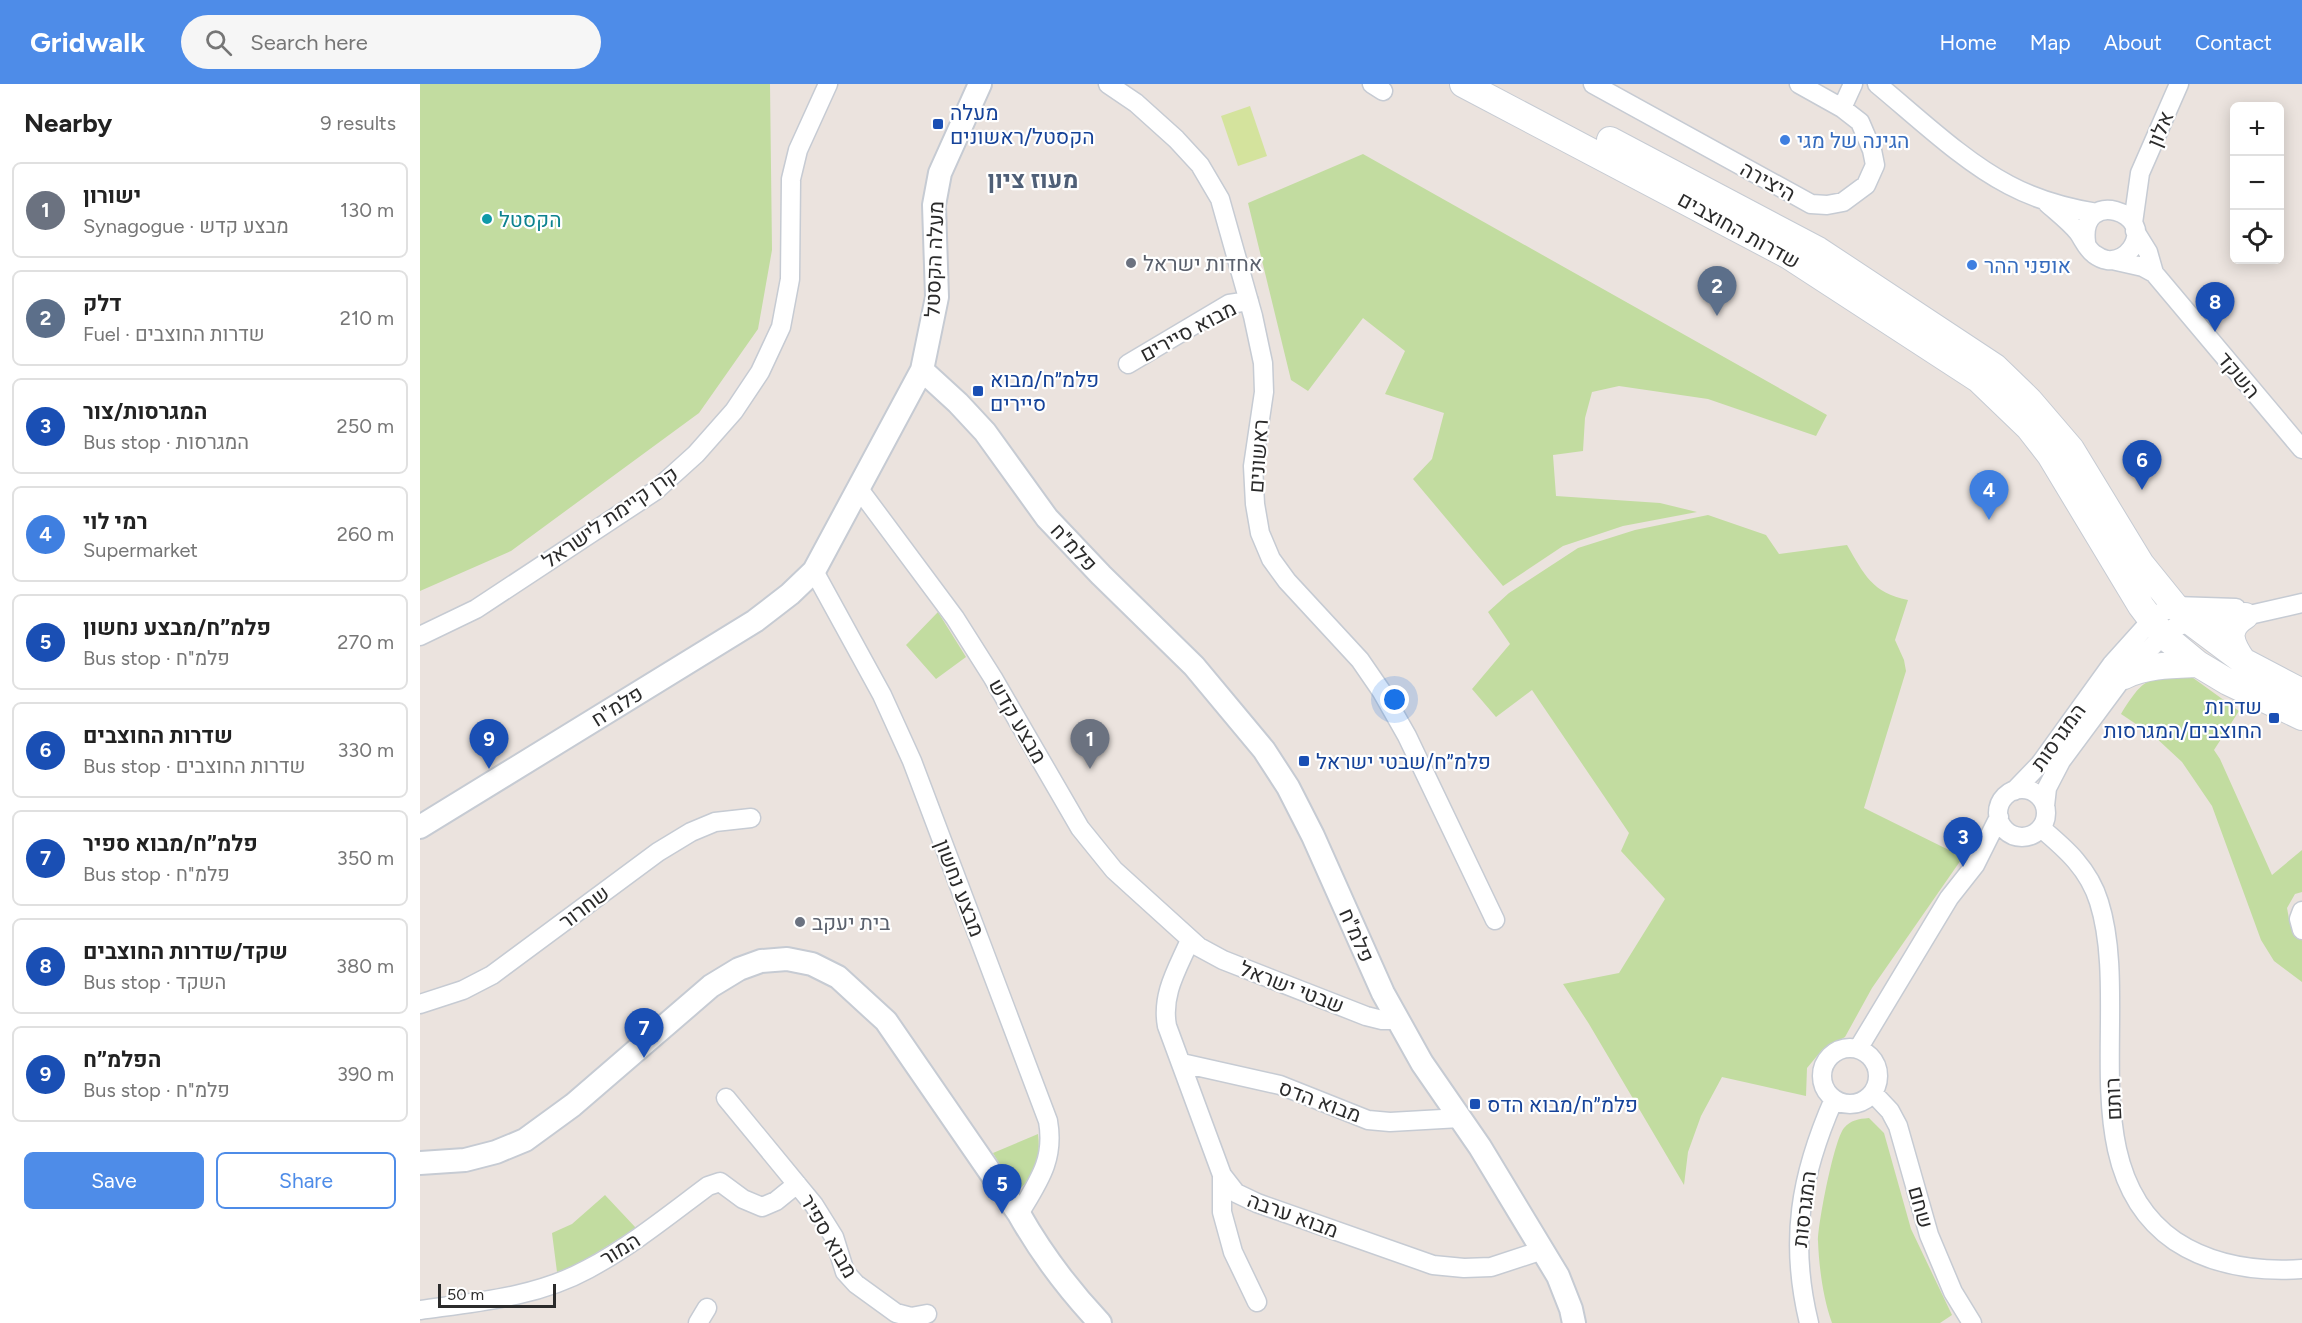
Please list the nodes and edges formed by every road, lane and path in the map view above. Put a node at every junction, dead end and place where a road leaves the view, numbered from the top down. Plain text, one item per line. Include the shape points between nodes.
1 (828, 84) edge
2 (980, 84) edge
3 (1108, 84) edge
4 (1463, 84) edge
5 (1501, 84) edge
6 (1593, 84) edge
7 (1799, 84) edge
8 (1853, 84) edge
9 (1877, 84) edge
10 (2179, 84) edge
11 (1842, 108) junction
12 (2140, 174) junction
13 (2045, 201) junction
14 (2101, 211) junction
15 (2134, 227) junction
16 (2086, 242) junction
17 (2112, 260) junction
18 (2154, 273) junction
19 (1249, 301) junction
20 (1128, 364) dead end
21 (922, 370) junction
22 (2302, 449) edge
23 (859, 489) junction
24 (814, 571) junction
25 (2302, 603) edge
26 (2271, 610) junction
27 (2183, 614) junction
28 (2245, 616) junction
29 (2157, 627) junction
30 (420, 636) edge
31 (2243, 661) junction
32 (2198, 664) junction
33 (2124, 676) junction
34 (2302, 692) edge
35 (2302, 717) edge
36 (2014, 791) junction
37 (2045, 806) junction
38 (1999, 817) junction
39 (751, 818) dead end
40 (420, 826) edge
41 (2041, 828) junction
42 (2016, 836) junction
43 (1975, 865) junction
44 (2302, 911) edge
45 (1495, 920) dead end
46 (2302, 930) edge
47 (1190, 940) junction
48 (420, 1004) edge
49 (1399, 1020) junction
50 (1858, 1049) junction
51 (1182, 1064) junction
52 (1873, 1093) junction
53 (726, 1098) dead end
54 (1834, 1100) junction
55 (1460, 1118) junction
56 (420, 1162) edge
57 (1222, 1175) junction
58 (797, 1184) junction
59 (1019, 1214) junction
60 (1543, 1250) junction
61 (2302, 1269) edge
62 (1257, 1302) dead end
63 (420, 1310) edge
64 (927, 1314) dead end
65 (1100, 1323) edge
66 (1574, 1323) edge
67 (1809, 1323) edge
68 (1972, 1323) edge

1 - 30 street, קרן קיימת לישראל via 798,150 791,179 789,279 781,327 760,372 734,411 696,454 655,491 476,609
2 - 21 street, מעלה הקסטל via 940,173 934,205 937,297
3 - 19 street, ראשונים via 1136,103 1200,165 1220,199
4 - 29 main road, שדרות החוצבים via 1789,256 1978,379 2029,428 2050,455
5 - 27 main road, שדרות החוצבים via 1809,245 1995,367 2071,449 2141,564
6 - 11 street, היצירה via 1811,204 1843,202 1866,185 1875,165 1860,122
7 - 11 street, היצירה
8 - 11 street
9 - 13 street via 1984,169 2008,185
10 - 12 street, אלון
12 - 14 street, אלון via 2122,198
12 - 15 street, אלון
13 - 14 street
13 - 16 street
14 - 15 street via 2121,212
14 - 16 street via 2086,225
15 - 17 street via 2133,247
15 - 18 street, השקד
16 - 17 street via 2096,256
17 - 18 street
18 - 22 street, השקד
19 - 20 street, מבוא סיירים via 1229,304
19 - 45 street, ראשונים via 1263,363 1264,392 1253,466 1255,504 1270,559 1360,660 1382,692
21 - 23 street, פלמ"ח
21 - 49 street, פלמ"ח via 985,432 1047,518 1194,666 1264,750 1288,787
23 - 24 street, פלמ"ח
23 - 47 street, מבצע קדש via 971,643 1080,828 1114,870
24 - 40 street, פלמ"ח via 755,621
24 - 59 street, מבצע נחשון via 882,695 912,761 1048,1121 1049,1156
25 - 26 street
26 - 27 street
26 - 28 street
27 - 28 street
27 - 29 street, המגרסות via 2173,628
27 - 31 main road, שדרות החוצבים
28 - 31 main road via 2231,629 2233,644
29 - 32 main road, שדרות החוצבים
29 - 33 street, המגרסות
29 - 36 street, המגרסות via 2095,686 2040,764
31 - 34 main road, שדרות החוצבים
32 - 33 main road via 2159,666
32 - 35 main road, שדרות החוצבים
33 - 37 street, המגרסות via 2053,774
36 - 37 street via 2032,792
36 - 38 street via 2002,801
37 - 41 street
38 - 42 street
38 - 43 street
39 - 48 street, שחרור via 715,822 691,832 658,852 492,975 464,990
41 - 42 street via 2028,836
41 - 61 street, רותם via 2071,853 2099,900 2110,969 2112,1112 2123,1172 2134,1197 2167,1235 2210,1259 2262,1270
42 - 43 street
43 - 50 street via 1949,898
44 - 46 street
47 - 49 street, שבטי ישראל via 1223,960 1355,1011 1382,1020
47 - 51 street, מבוא ערבה via 1164,1010
49 - 55 street, פלמ"ח via 1422,1063
50 - 52 street via 1876,1067 1878,1080
50 - 54 street via 1841,1050 1825,1064 1822,1081
51 - 55 street, מבוא הדס via 1280,1085 1368,1120
51 - 57 street, מבוא ערבה
52 - 54 street via 1855,1104
52 - 68 street, שחם via 1898,1125 1929,1235 1953,1292
53 - 58 street, מבוא ספיר
54 - 67 street, המגרסות via 1817,1137 1802,1199 1799,1264
55 - 60 street, פלמ"ח
56 - 59 street via 465,1160 525,1140 573,1105 711,986 761,961 788,959 838,976 886,1021
57 - 60 street, מבוא ערבה via 1236,1193 1257,1203 1433,1265 1491,1267
57 - 62 street via 1222,1212 1227,1232
58 - 63 street, המור via 762,1207 720,1182 708,1186 646,1233 587,1270 557,1283 519,1295
58 - 64 street, מבוא ספיר via 834,1237 845,1272 856,1284 896,1313 911,1317
59 - 65 street via 1077,1299
60 - 66 street, פלמ"ח via 1558,1276

